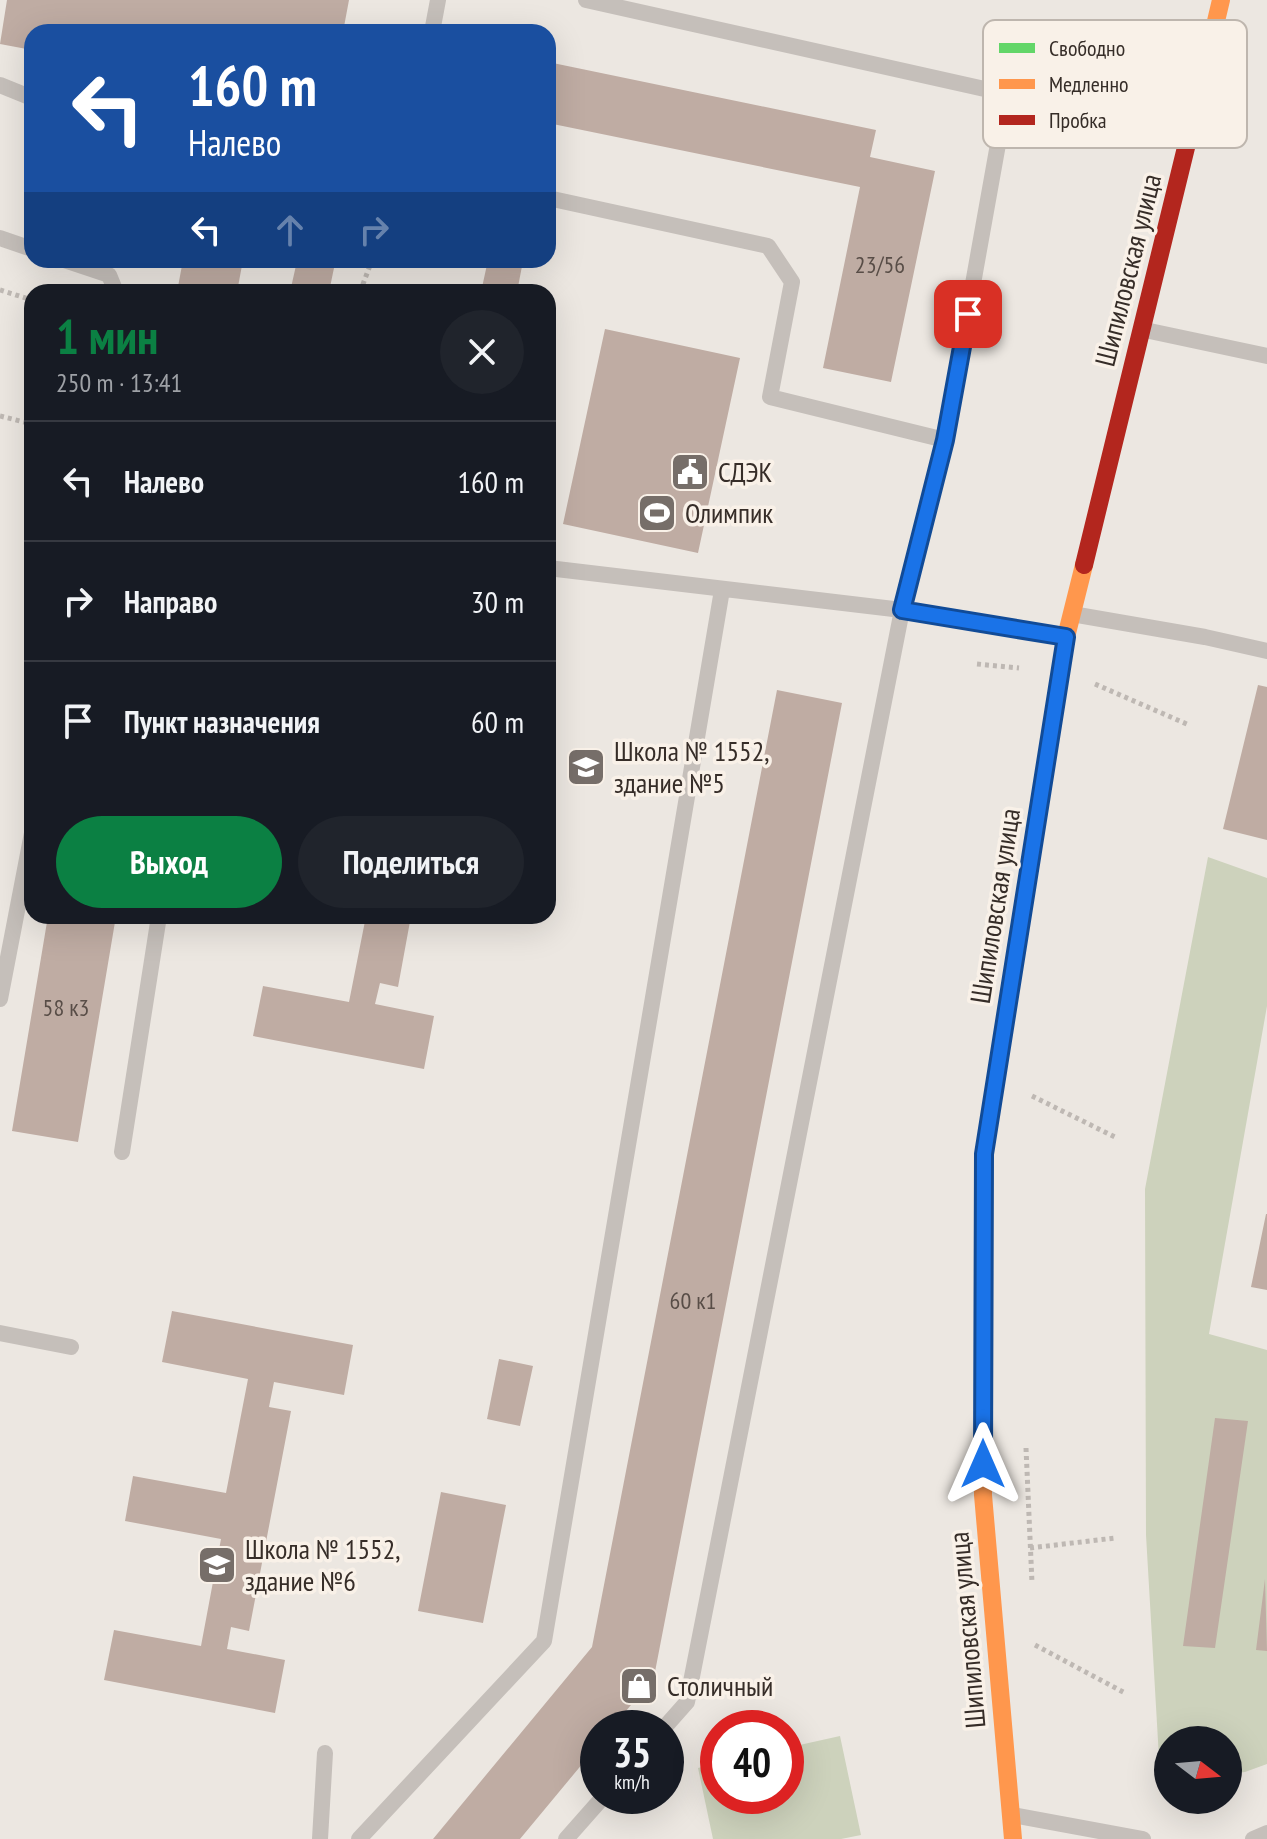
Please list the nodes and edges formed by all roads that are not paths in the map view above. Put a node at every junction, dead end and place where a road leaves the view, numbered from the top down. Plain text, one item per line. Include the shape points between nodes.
1 (438, 0) edge
2 (586, 0) edge
3 (1221, 0) edge
4 (1216, 20) edge
5 (434, 24) edge
6 (0, 85) edge
7 (983, 89) edge
8 (24, 95) edge
9 (997, 148) edge
10 (1186, 148) edge
11 (556, 200) edge
12 (0, 238) edge
13 (24, 246) edge
14 (88, 268) edge
15 (113, 284) edge
16 (1143, 329) junction
17 (1267, 356) edge
18 (945, 440) junction
19 (556, 569) edge
20 (722, 590) junction
21 (902, 610) junction
22 (1071, 614) junction
23 (1066, 637) junction
24 (1267, 651) edge
25 (24, 874) edge
26 (158, 924) edge
27 (0, 999) edge
28 (122, 1152) dead end
29 (0, 1333) edge
30 (71, 1347) dead end
31 (680, 1710) edge
32 (325, 1753) dead end
33 (588, 1814) edge
34 (1010, 1814) junction
35 (1267, 1833) edge
36 (320, 1839) edge
37 (359, 1839) edge
38 (566, 1839) edge
39 (1013, 1839) edge
40 (1143, 1839) edge
41 (1253, 1839) edge

1 - 5 lane
2 - 7 lane
3 - 4 street, Шипиловская улица
6 - 8 lane
9 - 18 lane
10 - 16 street, Шипиловская улица
11 - 18 lane via 768,246 792,282 770,397
12 - 13 lane
14 - 15 lane via 109,275
16 - 17 lane
16 - 22 street, Шипиловская улица
18 - 21 lane
19 - 20 lane
20 - 21 lane
20 - 37 lane via 544,1641
21 - 23 lane
21 - 31 lane via 687,1702
22 - 23 street, Шипиловская улица
22 - 24 lane
23 - 34 street, Шипиловская улица via 984,1154 983,1495
25 - 27 lane
26 - 28 lane
29 - 30 lane
32 - 36 lane
33 - 38 lane
34 - 39 street, Шипиловская улица
34 - 40 lane
35 - 41 lane

